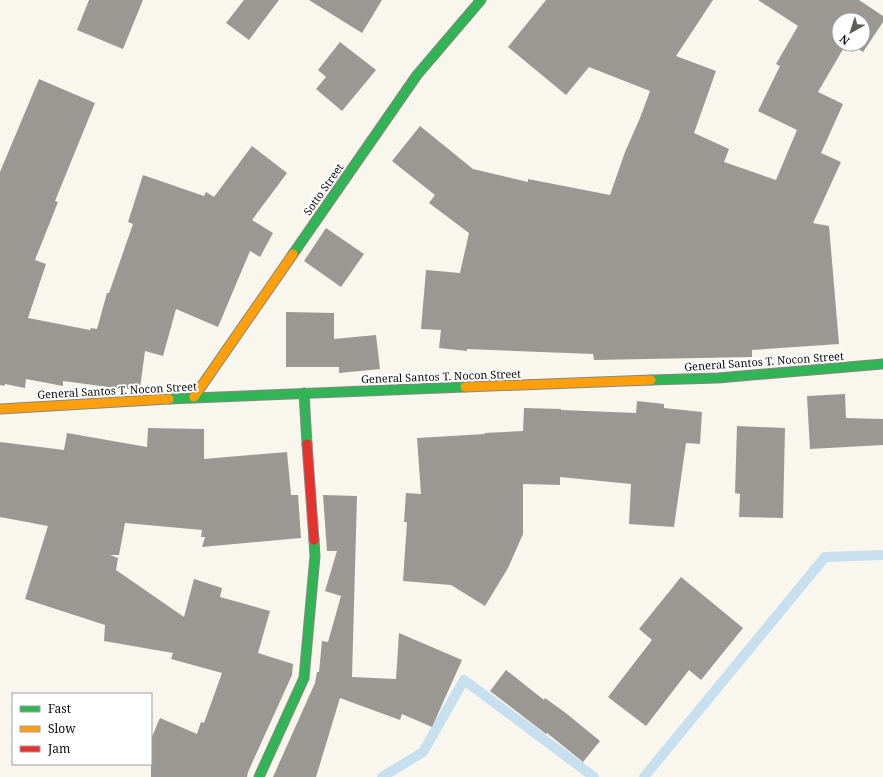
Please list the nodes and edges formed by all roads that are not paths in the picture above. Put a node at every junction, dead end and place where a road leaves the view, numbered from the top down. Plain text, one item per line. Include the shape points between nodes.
1 (481, 0) edge
2 (883, 364) edge
3 (304, 393) junction
4 (194, 397) junction
5 (0, 409) edge
6 (259, 777) edge

1 - 4 main road, Sotto Street via 417,75
2 - 3 main road, General Santos T. Nocon Street via 718,378
3 - 4 main road, General Santos T. Nocon Street
3 - 6 main road via 315,556 304,678
4 - 5 main road, General Santos T. Nocon Street

